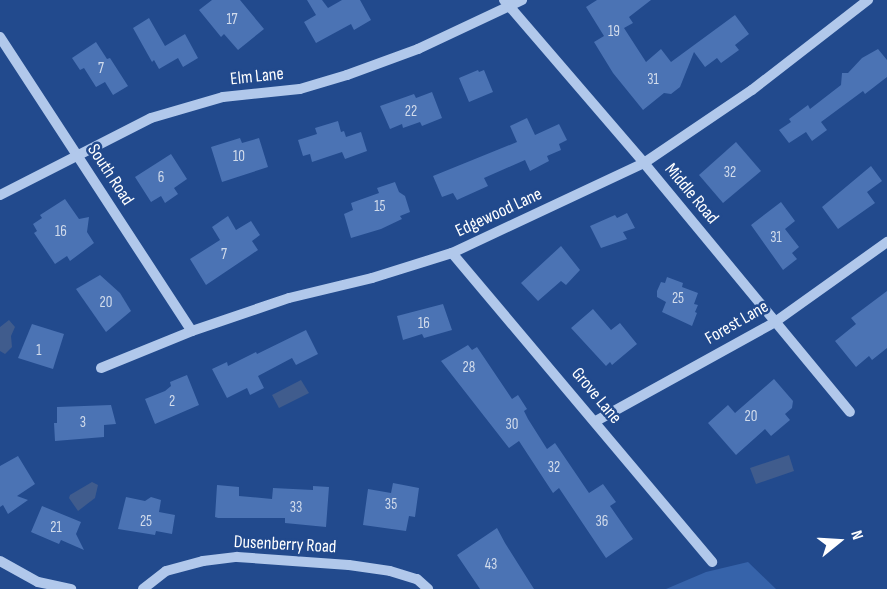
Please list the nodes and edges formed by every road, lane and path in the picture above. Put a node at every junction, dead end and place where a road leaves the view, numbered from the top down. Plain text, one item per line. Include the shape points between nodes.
1 (522, 0) edge
2 (868, 0) edge
3 (507, 3) edge
4 (0, 37) edge
5 (77, 154) junction
6 (644, 163) junction
7 (0, 195) edge
8 (887, 242) edge
9 (452, 253) junction
10 (775, 322) junction
11 (192, 331) junction
12 (101, 368) dead end
13 (850, 412) dead end
14 (596, 421) junction
15 (0, 561) edge
16 (712, 562) dead end
17 (71, 589) edge
18 (143, 589) edge
19 (428, 589) edge

1 - 3 street, Elm Lane
2 - 6 street, Edgewood Lane via 752,90
3 - 5 street, Elm Lane via 418,49 347,75 300,89 244,94 196,104 151,118
3 - 6 street, Middle Road
4 - 5 street, South Road
5 - 7 street, Elm Lane
5 - 11 street, South Road
6 - 9 street, Edgewood Lane
6 - 10 street, Middle Road
8 - 10 street, Forest Lane
9 - 11 street, Edgewood Lane via 289,298
9 - 14 street, Grove Lane
10 - 13 street, Middle Road
10 - 14 street, Forest Lane
11 - 12 street, Edgewood Lane
14 - 16 street, Grove Lane
15 - 17 street via 38,582
18 - 19 street, Dusenberry Road via 166,571 237,557 390,571 417,579

